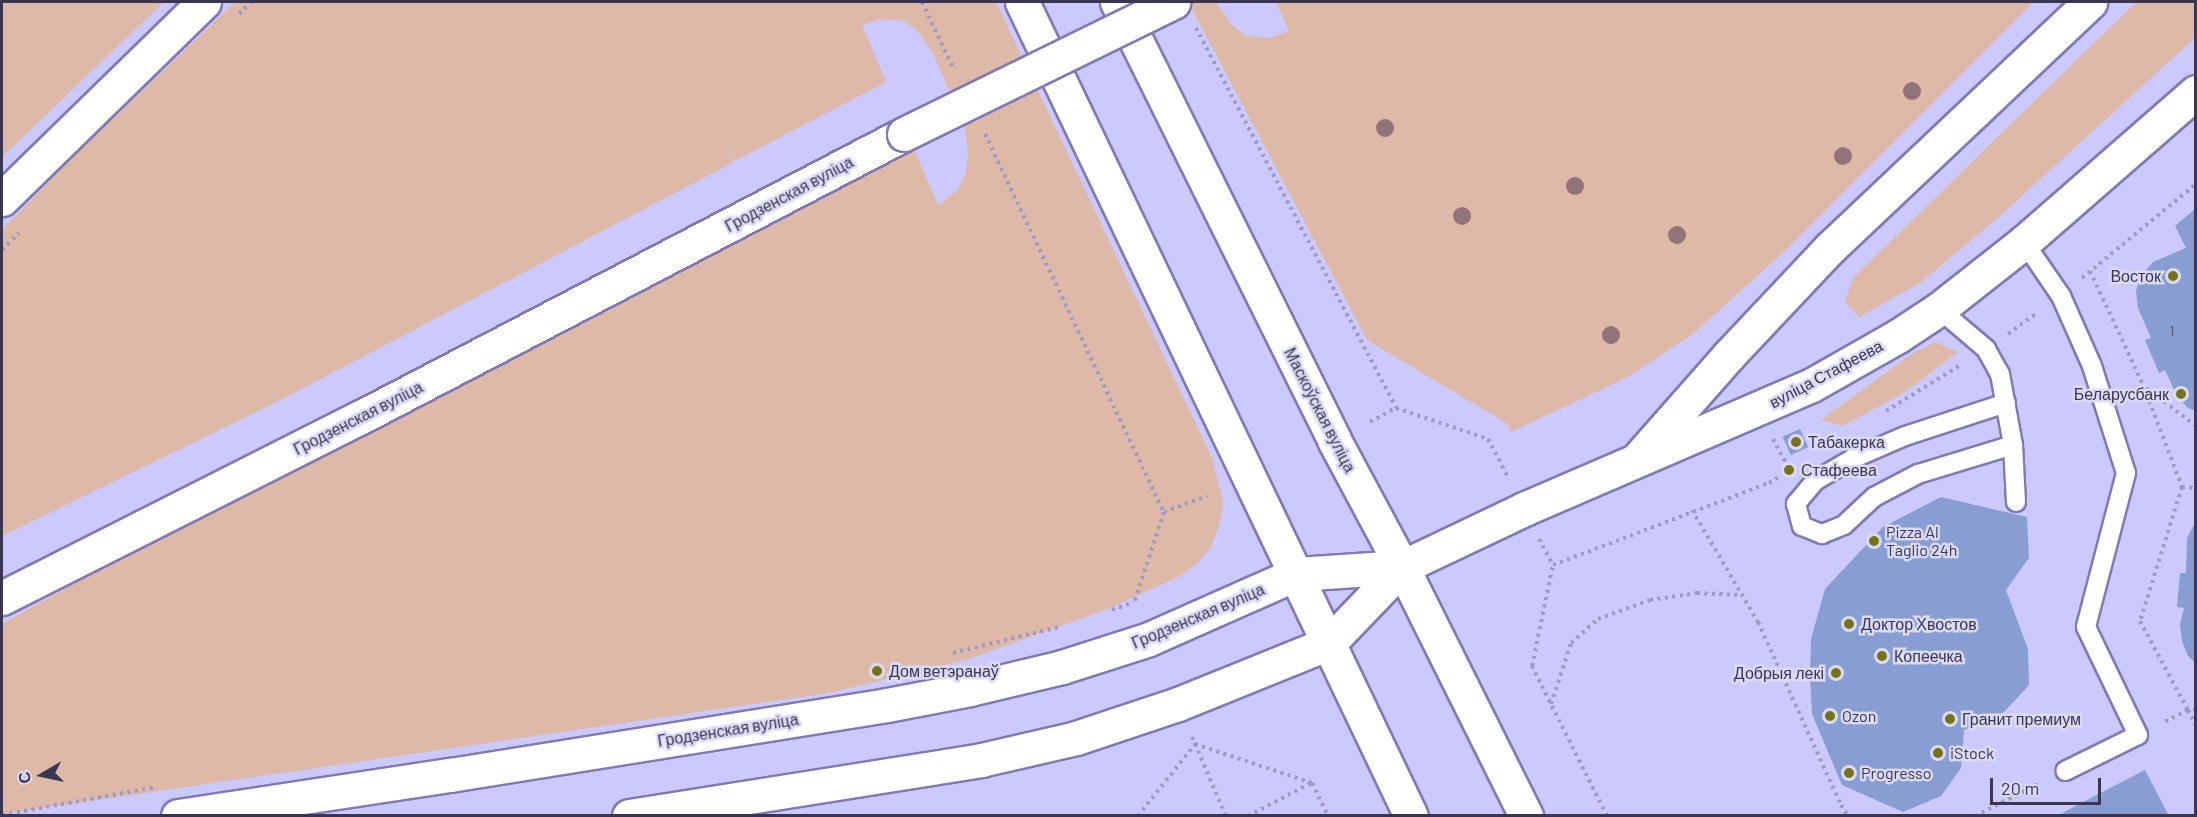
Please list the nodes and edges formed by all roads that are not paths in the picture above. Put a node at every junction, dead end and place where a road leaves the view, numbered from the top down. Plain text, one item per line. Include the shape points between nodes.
1 (204, 2) edge
2 (1022, 2) edge
3 (1117, 2) edge
4 (2090, 2) edge
5 (1183, 12) edge
6 (2196, 92) edge
7 (2, 199) edge
8 (2024, 242) junction
9 (1939, 309) junction
10 (2006, 403) junction
11 (2013, 446) junction
12 (1634, 463) junction
13 (2016, 502) dead end
14 (1402, 567) junction
15 (1296, 574) junction
16 (2, 598) edge
17 (1329, 643) junction
18 (2065, 771) road end
19 (178, 816) edge
20 (628, 816) edge
21 (1411, 816) edge
22 (1526, 816) edge

1 - 7 main road
2 - 15 main road
3 - 14 main road, Маскоўская вуліца via 1334,440
4 - 12 main road via 1830,248
5 - 16 main road, Гродзенская вуліца, bridge via 904,134 359,418
6 - 8 main road, вуліца Стафеева
8 - 9 main road, вуліца Стафеева
8 - 18 lane via 2061,296 2092,366 2126,474 2086,627 2138,735
9 - 10 lane via 1986,349 2000,374
9 - 12 main road, вуліца Стафеева via 1810,386
10 - 11 lane
10 - 11 lane via 1905,436 1854,458 1815,481 1796,504 1802,525 1822,534 1844,525 1874,497 1918,474
11 - 13 lane
12 - 14 main road, вуліца Стафеева via 1524,509
14 - 15 main road, Гродзенская вуліца
14 - 17 main road
14 - 22 main road, Маскоўская вуліца
15 - 17 main road
15 - 19 main road, Гродзенская вуліца via 1149,639 1062,667 970,689
17 - 20 main road via 1178,704 1076,738 981,760
17 - 21 main road

